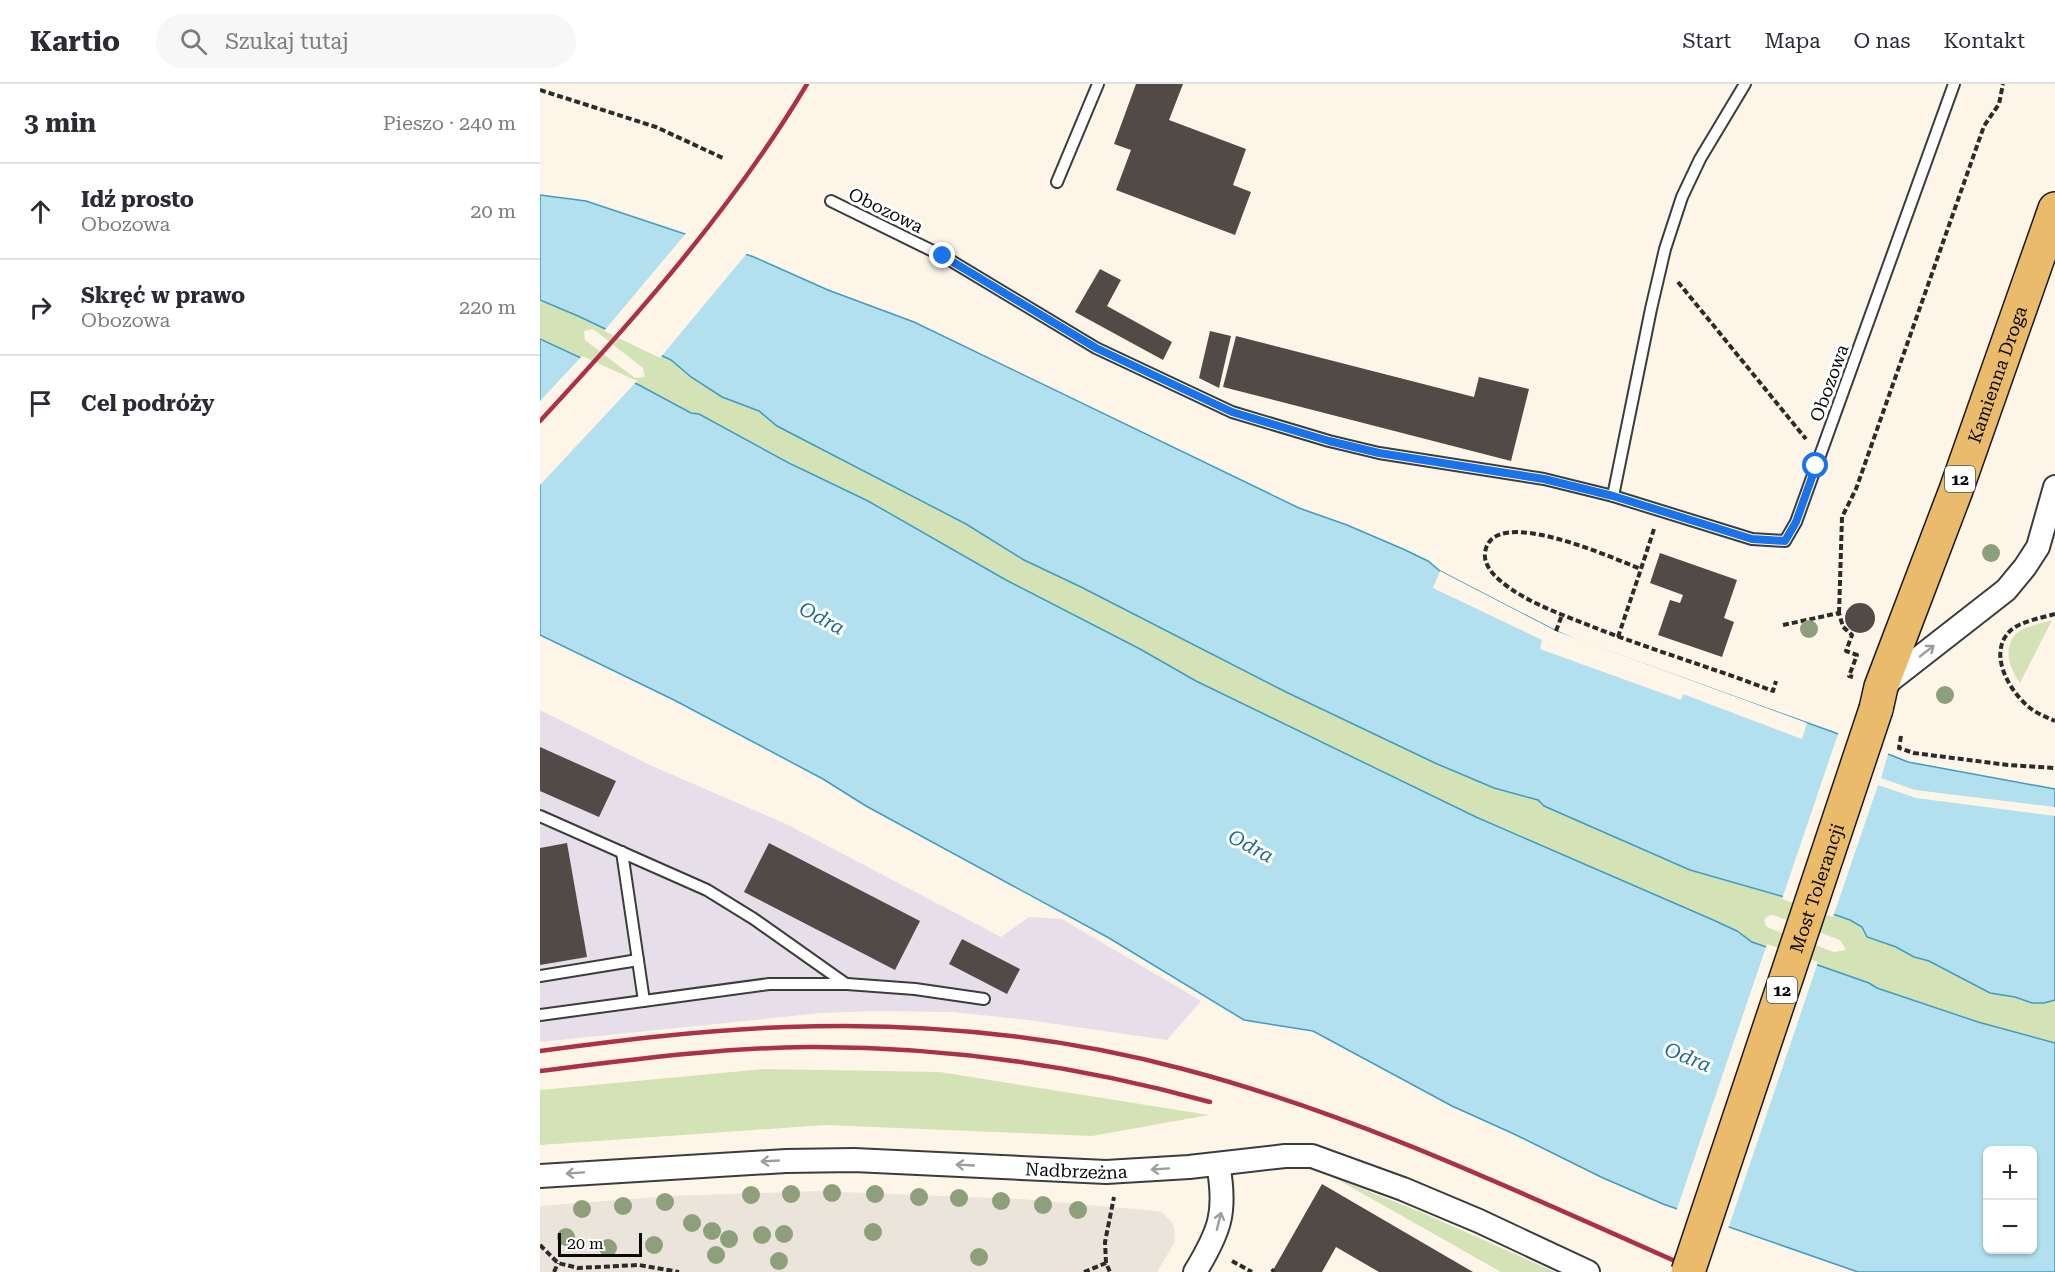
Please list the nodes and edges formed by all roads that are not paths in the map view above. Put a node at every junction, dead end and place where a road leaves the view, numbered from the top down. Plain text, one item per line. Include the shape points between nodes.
1 (1098, 84) edge
2 (1745, 84) edge
3 (1954, 84) edge
4 (1057, 182) dead end
5 (831, 201) dead end
6 (2055, 209) edge
7 (2055, 487) edge
8 (1613, 496) junction
9 (1871, 691) junction
10 (540, 816) edge
11 (622, 852) junction
12 (638, 960) junction
13 (540, 976) edge
14 (847, 984) junction
15 (984, 999) dead end
16 (644, 1001) junction
17 (540, 1015) edge
18 (1218, 1164) junction
19 (540, 1176) edge
20 (1195, 1272) edge
21 (1588, 1272) edge
22 (1688, 1272) edge

1 - 4 lane
2 - 8 lane via 1682,197 1662,263
3 - 8 lane, Obozowa via 1796,522 1785,541 1752,539
5 - 8 lane, Obozowa via 943,256 1096,348 1232,412 1379,453 1544,479
6 - 9 main road, Kamienna Droga / 12 via 1956,490
9 -> 7 street via 2006,590 2038,547
9 - 22 main road, Most Tolerancji / 12, bridge
10 - 11 lane
11 - 12 lane
11 - 14 lane via 707,890
12 - 13 lane
12 - 16 lane
14 - 15 lane
14 - 16 lane via 769,984
16 - 17 lane
18 -> 19 street, Nadbrzeżna via 1106,1172 854,1160 786,1161
20 -> 18 street via 1214,1240 1221,1218 1223,1192
18 - 21 street, Nadbrzeżna via 1288,1156 1318,1157 1479,1221

